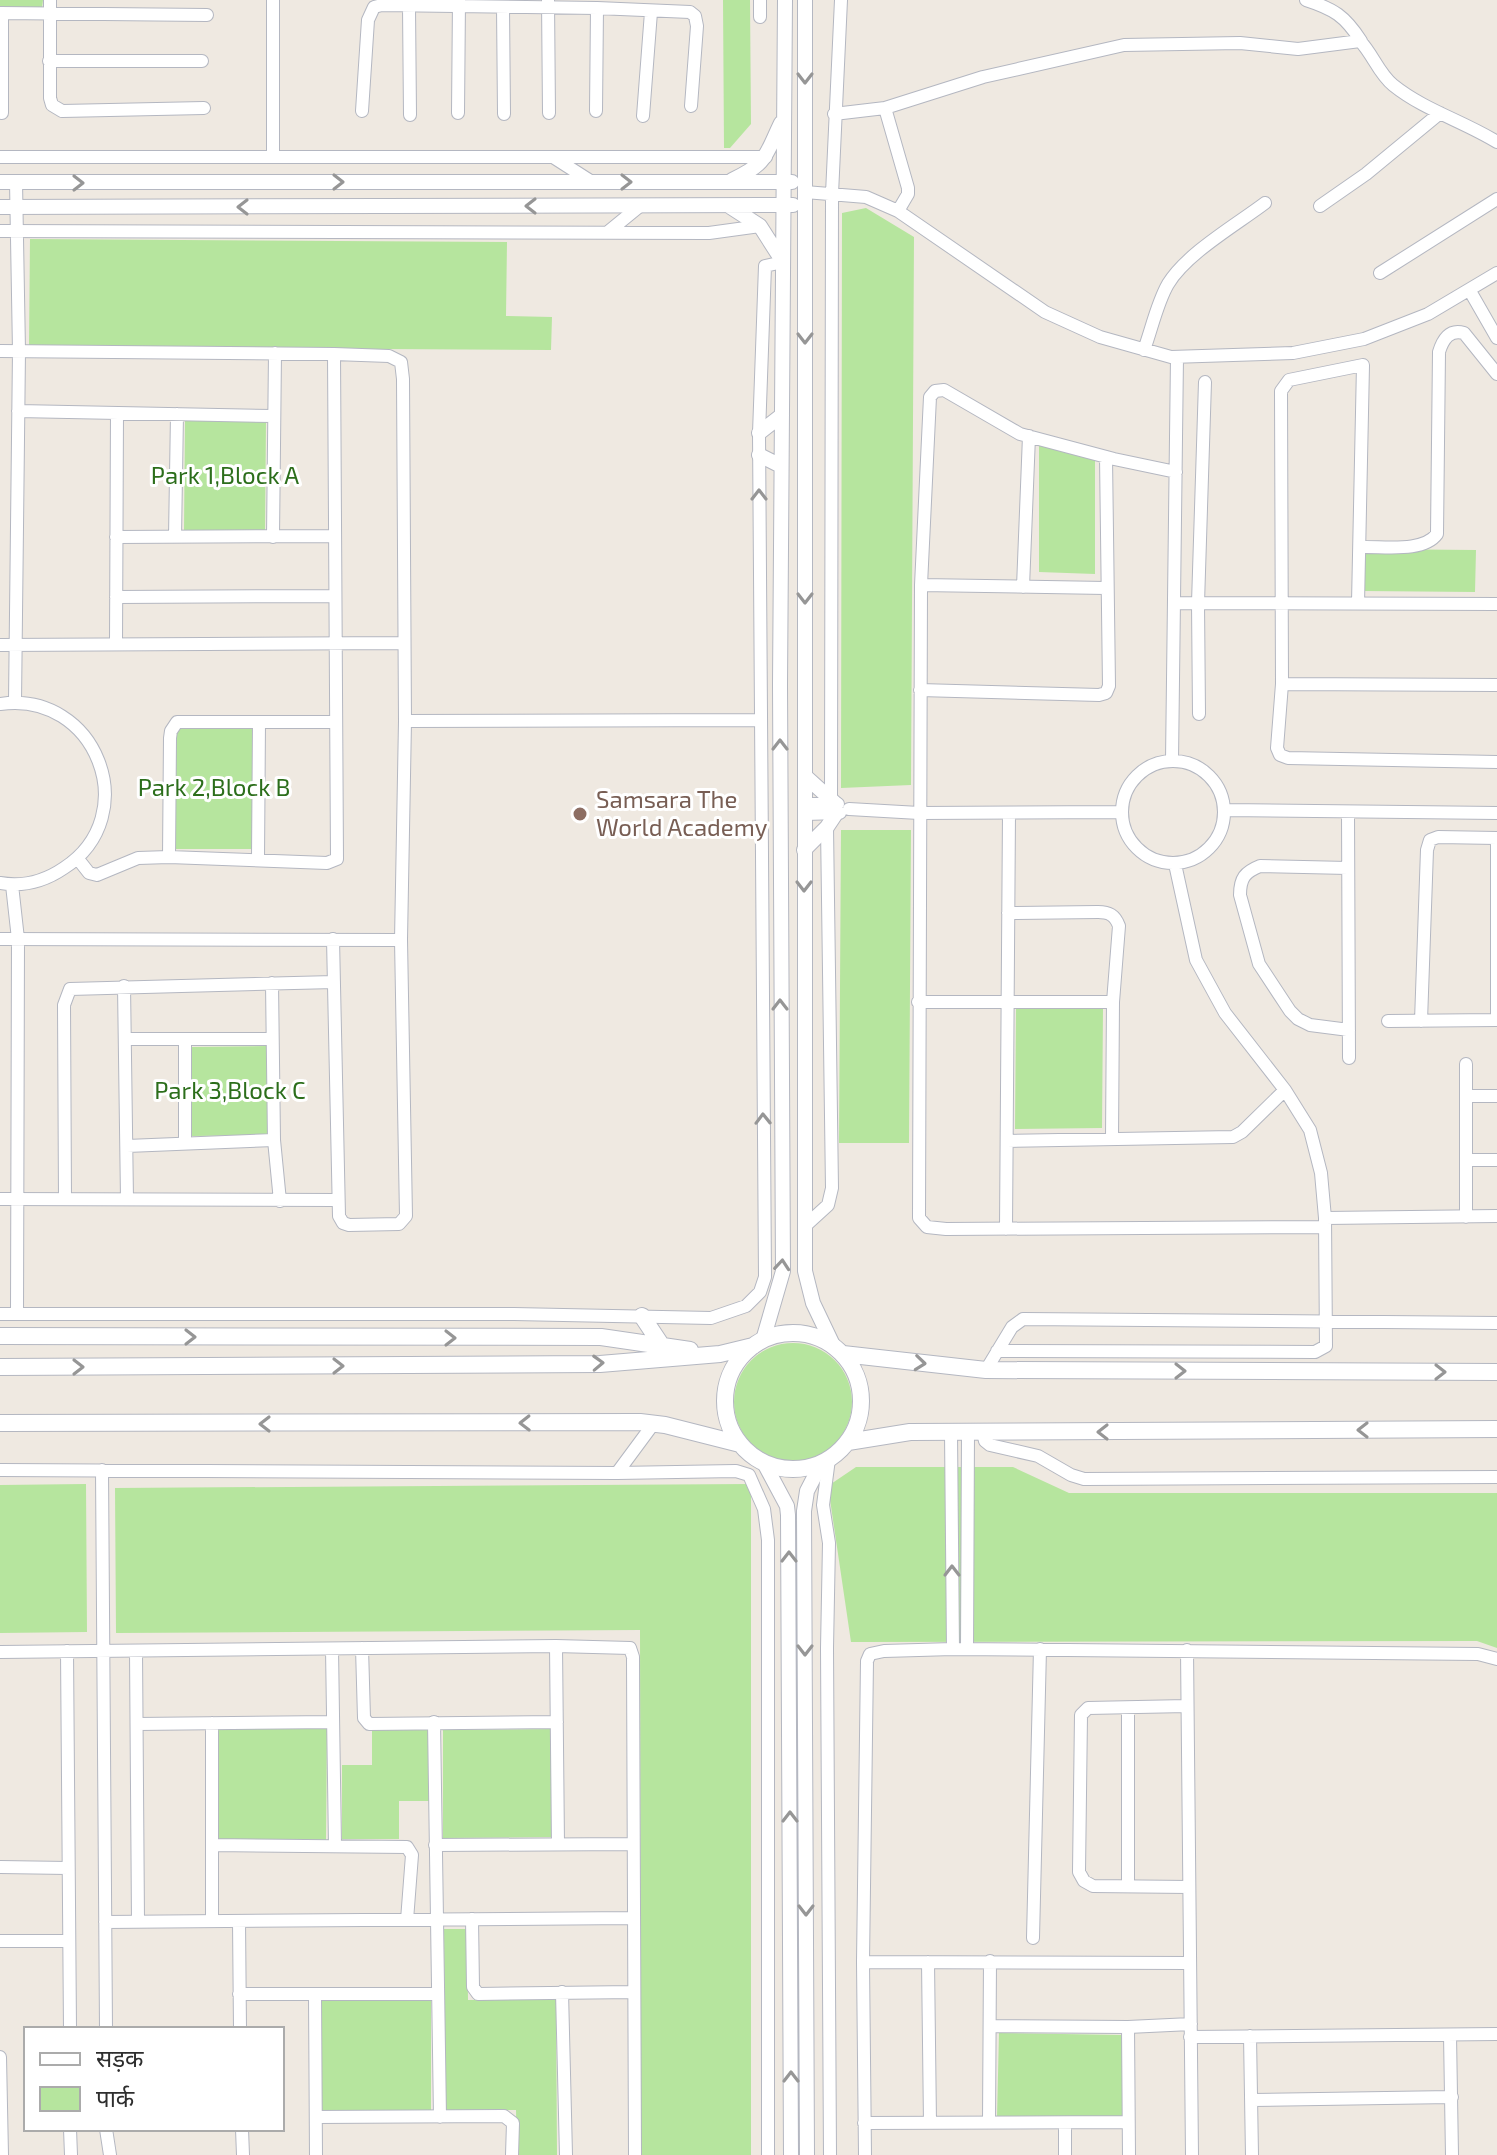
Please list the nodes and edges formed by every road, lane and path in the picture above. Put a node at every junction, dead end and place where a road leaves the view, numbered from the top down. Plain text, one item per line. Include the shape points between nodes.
1 (50, 0) edge
2 (273, 0) edge
3 (760, 0) edge
4 (785, 0) edge
5 (805, 0) edge
6 (841, 0) edge
7 (1306, 0) edge
8 (459, 4) edge
9 (548, 4) edge
10 (409, 7) junction
11 (503, 7) junction
12 (597, 8) junction
13 (651, 12) junction
14 (1, 13) edge
15 (49, 14) junction
16 (207, 15) dead end
17 (760, 17) dead end
18 (1361, 41) junction
19 (49, 61) junction
20 (202, 61) dead end
21 (691, 106) dead end
22 (204, 108) dead end
23 (885, 108) junction
24 (362, 111) dead end
25 (596, 111) dead end
26 (2, 113) edge
27 (458, 113) dead end
28 (549, 113) dead end
29 (1440, 113) junction
30 (504, 114) dead end
31 (834, 114) junction
32 (410, 115) dead end
33 (643, 116) dead end
34 (784, 118) junction
35 (1497, 142) edge
36 (273, 156) junction
37 (0, 157) edge
38 (553, 157) junction
39 (766, 157) junction
40 (0, 182) edge
41 (16, 182) junction
42 (592, 182) junction
43 (728, 182) junction
44 (784, 182) junction
45 (805, 193) junction
46 (832, 194) junction
47 (1497, 199) edge
48 (1265, 203) dead end
49 (641, 205) junction
50 (728, 205) junction
51 (783, 205) junction
52 (1320, 206) dead end
53 (0, 207) edge
54 (16, 207) junction
55 (898, 211) junction
56 (760, 226) junction
57 (0, 231) edge
58 (16, 231) junction
59 (608, 232) junction
60 (783, 262) junction
61 (1380, 273) dead end
62 (1497, 273) edge
63 (1470, 291) junction
64 (1497, 338) edge
65 (1364, 339) junction
66 (1144, 350) junction
67 (0, 351) edge
68 (19, 351) junction
69 (275, 353) junction
70 (334, 354) junction
71 (1177, 357) junction
72 (1363, 365) junction
73 (1497, 374) edge
74 (1205, 382) dead end
75 (18, 411) junction
76 (117, 413) junction
77 (177, 414) junction
78 (782, 415) junction
79 (273, 416) junction
80 (759, 433) junction
81 (1029, 436) junction
82 (759, 455) junction
83 (1106, 457) junction
84 (781, 466) junction
85 (1176, 472) junction
86 (335, 536) junction
87 (116, 537) junction
88 (175, 537) junction
89 (273, 537) junction
90 (1361, 547) junction
91 (921, 585) junction
92 (1023, 587) junction
93 (1106, 588) junction
94 (335, 596) junction
95 (116, 597) junction
96 (1174, 603) junction
97 (1198, 603) junction
98 (1358, 603) junction
99 (1282, 604) junction
100 (1497, 604) edge
101 (336, 643) junction
102 (403, 643) junction
103 (116, 644) junction
104 (0, 645) edge
105 (15, 645) junction
106 (1282, 684) junction
107 (1497, 685) edge
108 (920, 690) junction
109 (15, 702) junction
110 (0, 704) edge
111 (1199, 714) dead end
112 (759, 720) junction
113 (405, 721) junction
114 (259, 722) junction
115 (335, 722) junction
116 (1172, 761) junction
117 (1497, 762) edge
118 (805, 776) junction
119 (805, 809) junction
120 (1225, 810) junction
121 (836, 811) junction
122 (1122, 812) junction
123 (1348, 812) junction
124 (919, 813) junction
125 (1009, 813) junction
126 (1497, 813) edge
127 (1497, 838) edge
128 (804, 850) junction
129 (169, 857) junction
130 (78, 859) junction
131 (258, 859) junction
132 (1175, 864) junction
133 (1348, 868) junction
134 (6, 884) edge
135 (1008, 913) junction
136 (0, 939) edge
137 (18, 939) junction
138 (333, 939) junction
139 (401, 940) junction
140 (334, 982) junction
141 (272, 983) junction
142 (124, 986) junction
143 (918, 1002) junction
144 (1008, 1002) junction
145 (1113, 1002) junction
146 (1497, 1020) edge
147 (1388, 1021) dead end
148 (1421, 1021) junction
149 (1349, 1030) junction
150 (125, 1039) junction
151 (185, 1039) junction
152 (272, 1039) junction
153 (1349, 1058) dead end
154 (1466, 1064) dead end
155 (1285, 1090) junction
156 (1466, 1096) junction
157 (1497, 1096) edge
158 (1112, 1139) junction
159 (274, 1140) junction
160 (1007, 1141) junction
161 (185, 1143) junction
162 (127, 1146) junction
163 (1467, 1160) junction
164 (1497, 1160) edge
165 (764, 1197) junction
166 (0, 1199) edge
167 (65, 1199) junction
168 (127, 1199) junction
169 (17, 1200) junction
170 (337, 1200) junction
171 (280, 1201) junction
172 (783, 1212) junction
173 (1497, 1216) edge
174 (1466, 1217) junction
175 (1325, 1222) junction
176 (805, 1226) junction
177 (1006, 1229) junction
178 (0, 1314) edge
179 (17, 1314) junction
180 (642, 1316) junction
181 (1326, 1321) junction
182 (1497, 1323) edge
183 (0, 1336) edge
184 (758, 1343) junction
185 (662, 1346) junction
186 (838, 1349) junction
187 (997, 1351) junction
188 (720, 1354) junction
189 (0, 1367) edge
190 (986, 1370) junction
191 (1497, 1372) edge
192 (0, 1423) edge
193 (654, 1423) junction
194 (1497, 1429) edge
195 (967, 1433) junction
196 (848, 1442) junction
197 (740, 1444) junction
198 (825, 1461) junction
199 (764, 1463) junction
200 (0, 1470) edge
201 (102, 1470) junction
202 (617, 1473) junction
203 (1497, 1477) edge
204 (556, 1646) junction
205 (362, 1648) junction
206 (332, 1649) junction
207 (953, 1649) junction
208 (967, 1649) junction
209 (1040, 1649) junction
210 (1187, 1650) junction
211 (67, 1651) junction
212 (103, 1651) junction
213 (136, 1651) junction
214 (0, 1652) edge
215 (1497, 1659) edge
216 (1187, 1706) junction
217 (1128, 1708) junction
218 (333, 1722) junction
219 (434, 1722) junction
220 (557, 1722) junction
221 (212, 1723) junction
222 (137, 1724) junction
223 (558, 1844) junction
224 (632, 1844) junction
225 (212, 1845) junction
226 (335, 1845) junction
227 (435, 1845) junction
228 (0, 1867) edge
229 (68, 1868) junction
230 (1128, 1886) junction
231 (1189, 1887) junction
232 (633, 1918) junction
233 (472, 1919) junction
234 (407, 1920) junction
235 (436, 1920) junction
236 (212, 1921) junction
237 (239, 1921) junction
238 (105, 1922) junction
239 (138, 1922) junction
240 (1033, 1938) dead end
241 (0, 1941) edge
242 (69, 1941) junction
243 (990, 1961) junction
244 (863, 1962) junction
245 (928, 1962) junction
246 (1190, 1963) junction
247 (562, 1992) junction
248 (634, 1992) junction
249 (239, 1994) junction
250 (315, 1994) junction
251 (437, 1994) junction
252 (991, 2026) junction
253 (70, 2027) edge
254 (106, 2027) edge
255 (240, 2027) edge
256 (1128, 2027) junction
257 (1191, 2030) junction
258 (1497, 2034) edge
259 (1450, 2035) junction
260 (1250, 2036) junction
261 (0, 2057) edge
262 (1452, 2097) junction
263 (1252, 2100) junction
264 (316, 2117) junction
265 (440, 2117) junction
266 (989, 2122) junction
267 (1128, 2122) junction
268 (864, 2123) junction
269 (930, 2123) junction
270 (1065, 2123) junction
271 (70, 2131) edge
272 (106, 2131) edge
273 (242, 2131) edge
274 (2, 2155) edge
275 (71, 2155) edge
276 (110, 2155) edge
277 (243, 2155) edge
278 (316, 2155) edge
279 (512, 2155) edge
280 (566, 2155) edge
281 (635, 2155) edge
282 (768, 2155) edge
283 (791, 2155) edge
284 (807, 2155) edge
285 (830, 2155) edge
286 (865, 2155) edge
287 (1065, 2155) edge
288 (1129, 2155) edge
289 (1192, 2155) edge
290 (1252, 2155) edge
291 (1452, 2155) edge

1 - 15 street
2 - 36 street
3 - 17 street
4 - 34 street
5 -> 45 street
6 - 31 street
7 - 18 street via 1329,7 1349,22
8 - 10 street
8 - 11 street
8 - 27 street
9 - 11 street
9 - 12 street
9 - 28 street
10 - 24 street via 382,5 371,13
10 - 32 street
11 - 30 street
12 - 13 street
12 - 25 street
13 - 21 street via 690,12 697,21
13 - 33 street
14 - 15 street
14 - 26 street
15 - 16 street
15 - 19 street
18 - 23 street via 1298,49 1240,43 1124,45 983,77
18 - 29 street via 1390,83
19 - 20 street
19 - 22 street via 50,98 62,111
23 - 31 street
23 - 55 street via 908,188
29 - 35 street
29 - 52 street
31 - 46 street
34 - 39 street
34 - 44 street
36 - 37 street
36 - 38 street
38 - 39 street
38 - 42 street
39 - 43 street
40 - 41 street
41 -> 42 street
41 - 54 street
42 -> 43 street
43 - 44 street
44 - 45 street
44 - 51 street
45 - 46 street
45 - 51 street
45 -> 118 street
46 - 55 street via 866,197
46 - 121 street
47 - 61 street
48 - 66 street via 1194,257 1168,284
49 - 50 street
49 -> 54 street
49 - 59 street
50 - 51 street
50 - 56 street
51 - 60 street
53 - 54 street
54 - 58 street
55 - 66 street via 1045,312
56 - 59 street via 709,233
56 - 60 street
57 - 58 street
58 - 59 street
58 - 68 street
60 - 78 street
60 - 80 street via 765,266
62 - 63 street
63 - 64 street
63 - 65 street
65 - 71 street via 1293,353
65 - 72 street
66 - 71 street
67 - 68 street
68 - 69 street
68 - 75 street
69 - 70 street
69 - 79 street
70 - 86 street
70 - 102 street via 389,356 401,362
71 - 85 street
72 - 90 street
72 - 99 street via 1289,380 1281,391
73 - 90 street via 1464,333 1448,335 1442,342 1437,534 1421,545
74 - 97 street
75 - 76 street
75 - 105 street
76 - 77 street
76 - 87 street
77 - 79 street
77 - 88 street
78 - 80 street
78 - 84 street
79 - 89 street
80 - 82 street
81 - 83 street
81 - 91 street via 944,390 930,397
81 - 92 street
82 - 84 street
112 -> 82 street
83 - 85 street
83 - 93 street
172 -> 84 street
85 - 96 street
86 - 89 street
86 - 94 street
87 - 88 street
87 - 95 street
88 - 89 street
90 - 98 street
91 - 92 street
91 - 108 street
92 - 93 street
93 - 108 street via 1106,693
94 - 95 street
94 - 101 street
95 - 103 street
96 - 97 street
96 - 116 street
97 - 99 street
97 - 111 street
98 - 99 street
98 - 100 street
99 - 106 street
101 - 102 street
101 - 103 street
101 - 115 street
102 - 113 street
103 - 105 street
104 - 105 street
105 - 109 street
106 - 107 street
106 - 117 street via 1277,748 1288,758
108 - 124 street
109 - 110 street
109 - 130 street via 42,706 66,718 99,759 104,812
112 - 113 street
165 -> 112 street
113 - 139 street
114 - 115 street
114 - 129 street via 182,721 173,726
114 - 131 street
115 - 131 street via 337,859
116 - 120 street via 1188,763 1214,781
116 - 122 street via 1143,771 1128,789
118 - 119 street
118 - 121 street
119 - 121 street
119 - 128 street
120 - 123 street
120 - 132 street via 1223,826 1205,853
121 - 124 street
121 - 128 street
121 - 176 street via 832,1188 828,1205
122 - 125 street
122 - 132 street via 1124,829 1143,855
123 - 126 street
123 - 133 street
124 - 125 street
124 - 143 street
125 - 135 street
127 - 146 street
127 - 148 street via 1430,840
128 -> 176 street
129 - 130 street via 138,858 97,875
129 - 131 street
130 - 134 street via 48,879
132 - 155 street via 1196,960 1225,1013
133 - 149 street
133 - 149 street via 1260,866 1247,871 1240,895 1259,964 1290,1011 1310,1025
134 - 137 street
135 - 144 street
135 - 145 street via 1112,915 1119,926
136 - 137 street
137 - 138 street
137 - 169 street
138 - 139 street
138 - 140 street
139 - 170 street via 406,1216 399,1224 349,1225 339,1216
140 - 141 street
140 - 170 street
141 - 142 street
141 - 152 street
142 - 150 street
142 - 167 street via 74,987 67,992
143 - 144 street
143 - 177 street via 919,1218 934,1229
144 - 145 street
144 - 160 street
145 - 158 street
146 - 148 street
147 - 148 street
149 - 153 street
150 - 151 street
150 - 162 street
151 - 152 street
151 - 161 street
152 - 159 street
154 - 156 street
155 - 158 street via 1237,1136
155 - 175 street via 1310,1130
156 - 157 street
156 - 163 street
158 - 160 street
159 - 161 street
159 - 171 street
160 - 177 street
161 - 162 street
162 - 168 street
163 - 164 street
163 - 174 street
165 - 172 street
165 - 180 street via 765,1277 755,1298 717,1318
166 - 169 street
167 - 168 street
167 - 169 street
168 - 171 street
169 - 179 street
170 - 171 street
184 -> 172 street via 783,1271
173 - 174 street
174 - 175 street
175 - 177 street
175 - 181 street
176 - 186 street via 805,1271 813,1303
178 - 179 street
179 - 180 street
180 - 185 main road
181 - 182 street
181 - 187 street via 1023,1319
181 - 187 street via 1326,1346 1315,1352
183 -> 185 main road via 601,1337
184 - 186 main road via 800,1333
184 - 188 main road
184 - 197 main road via 736,1364 726,1392 726,1411
185 - 188 main road
186 -> 190 main road
186 - 196 main road via 859,1384 861,1410
187 - 190 street
189 -> 188 main road via 600,1364
190 -> 191 main road
193 -> 192 main road
193 - 197 main road
193 - 202 street
194 -> 195 main road
195 - 196 main road via 910,1432
195 - 203 street via 990,1445 1038,1456 1084,1479
207 -> 195 street
195 - 208 street
196 - 198 main road
197 - 199 main road
198 - 199 main road via 789,1469
198 -> 284 street via 807,1491 804,1511
198 - 285 street
283 -> 199 street via 788,1515
200 - 201 street
201 - 202 street
201 - 212 street
202 - 282 street via 743,1471 754,1481 764,1509
204 - 205 street
204 - 220 street
204 - 224 street via 625,1647 632,1652
205 - 206 street
205 - 219 street via 366,1722
206 - 213 street
206 - 218 street
207 - 208 street
207 - 244 street via 875,1651 868,1657
208 - 209 street
209 - 210 street
209 - 240 street
210 - 215 street via 1478,1654
210 - 216 street
211 - 212 street
211 - 214 street
211 - 229 street
212 - 213 street
212 - 238 street
213 - 222 street
216 - 217 street
216 - 231 street
217 - 230 street
217 - 230 street via 1088,1708 1081,1715 1078,1847 1084,1881
218 - 221 street
218 - 226 street
219 - 220 street
219 - 227 street
220 - 223 street
221 - 222 street
221 - 225 street
222 - 239 street
223 - 224 street
223 - 227 street
224 - 232 street
225 - 226 street
225 - 236 street
226 - 234 street via 403,1845 411,1850
227 - 235 street
228 - 229 street
229 - 242 street
230 - 231 street
231 - 246 street
232 - 233 street
232 - 248 street
233 - 235 street
233 - 247 street via 475,1992
234 - 235 street
234 - 237 street
235 - 251 street
236 - 237 street
236 - 239 street
237 - 249 street
238 - 239 street
238 - 254 street
241 - 242 street
242 - 253 street
243 - 245 street
243 - 246 street
243 - 252 street
244 - 245 street
244 - 268 street
245 - 269 street
246 - 257 street
247 - 248 street
247 - 280 street
248 - 281 street
249 - 250 street
249 - 255 street
250 - 251 street
250 - 264 street
251 - 265 street
252 - 256 street
252 - 266 street
256 - 257 street
256 - 267 street
257 - 260 street
257 - 289 street
258 - 259 street
259 - 260 street
259 - 262 street
260 - 263 street
261 - 274 street
262 - 263 street
262 - 291 street
263 - 290 street
264 - 265 street
264 - 278 street
265 - 279 street via 509,2118
266 - 269 street
266 - 270 street
267 - 270 street
267 - 288 street
268 - 269 street
268 - 286 street
270 - 287 street
271 - 275 street
272 - 276 street
273 - 277 street

